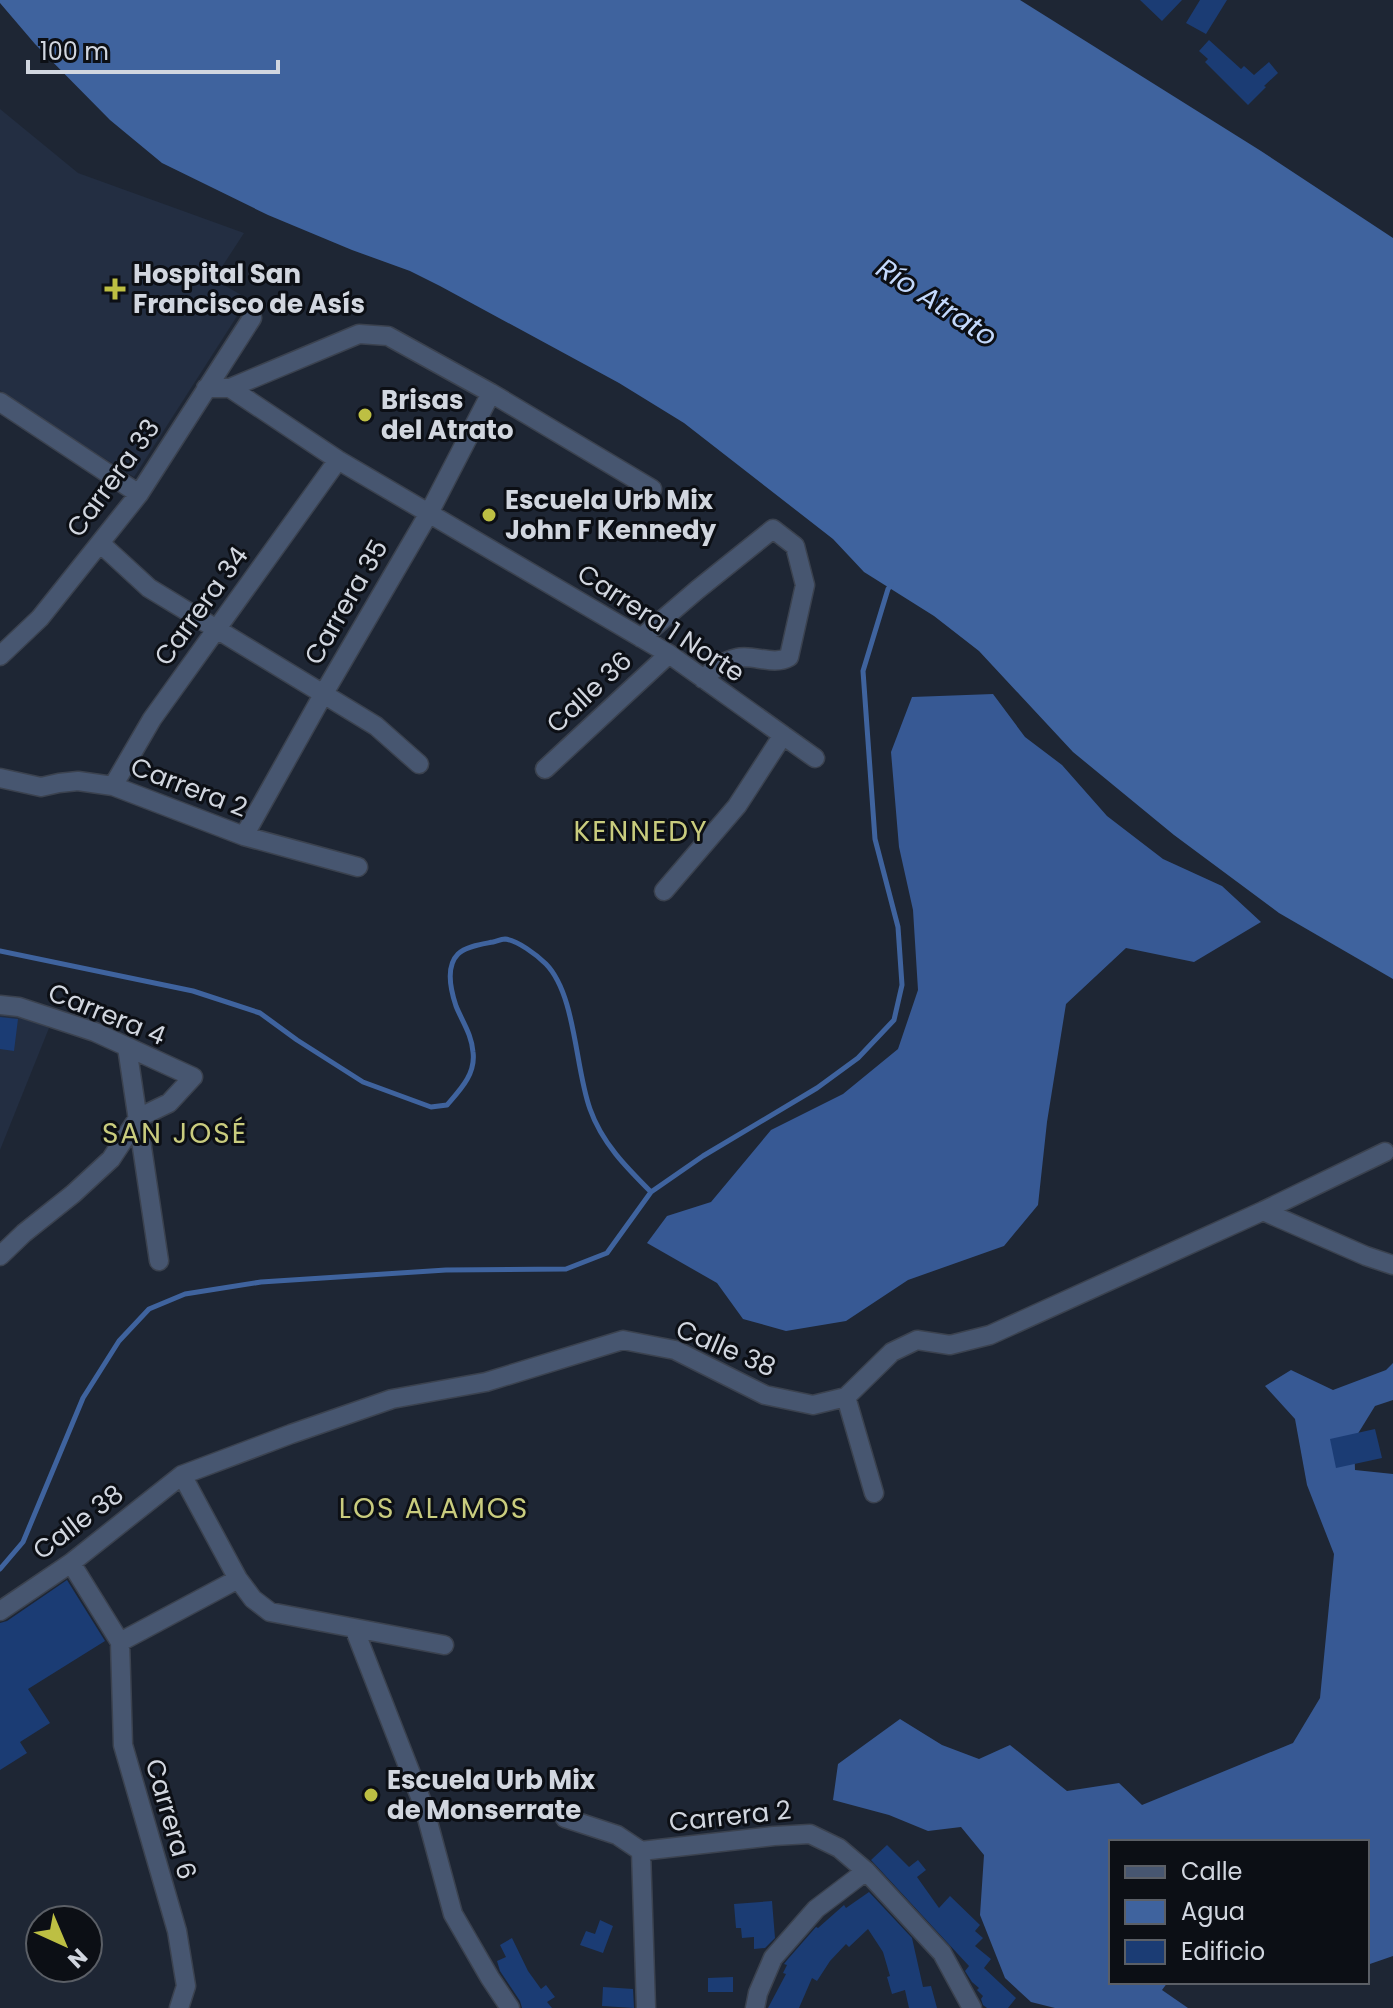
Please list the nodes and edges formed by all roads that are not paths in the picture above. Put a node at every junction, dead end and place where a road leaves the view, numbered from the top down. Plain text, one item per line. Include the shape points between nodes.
1 (252, 318) dead end
2 (206, 388) junction
3 (230, 388) junction
4 (491, 393) junction
5 (0, 402) edge
6 (338, 460) junction
7 (652, 489) dead end
8 (139, 494) junction
9 (429, 513) junction
10 (100, 543) junction
11 (217, 630) junction
12 (641, 638) junction
13 (669, 654) junction
14 (0, 656) edge
15 (703, 679) junction
16 (324, 693) junction
17 (783, 735) junction
18 (815, 758) dead end
19 (419, 764) dead end
20 (545, 769) dead end
21 (0, 778) edge
22 (113, 786) junction
23 (244, 836) junction
24 (358, 867) dead end
25 (664, 891) dead end
26 (0, 1005) edge
27 (127, 1047) junction
28 (138, 1118) junction
29 (1385, 1152) dead end
30 (1263, 1211) junction
31 (0, 1256) edge
32 (159, 1261) dead end
33 (1393, 1265) edge
34 (846, 1397) junction
35 (182, 1475) junction
36 (874, 1493) dead end
37 (71, 1563) junction
38 (238, 1579) junction
39 (0, 1611) edge
40 (354, 1628) junction
41 (120, 1642) junction
42 (444, 1645) dead end
43 (565, 1818) dead end
44 (641, 1851) junction
45 (866, 1871) junction
46 (179, 2008) edge
47 (510, 2008) edge
48 (646, 2008) edge
49 (755, 2008) edge
50 (972, 2008) edge

1 - 2 street, Carrera 33
2 - 3 street
2 - 8 street, Carrera 33
3 - 4 street via 359,334 388,336
3 - 6 street, Carrera 1 Norte
4 - 7 street
4 - 9 street, Carrera 35
5 - 8 street
6 - 9 street, Carrera 1 Norte
6 - 11 street, Carrera 34
8 - 10 street, Carrera 33
9 - 12 street, Carrera 1 Norte
9 - 16 street, Carrera 35
10 - 11 street via 149,588
10 - 14 street, Carrera 33 via 40,618
11 - 16 street
11 - 22 street, Carrera 34 via 152,719
12 - 13 street, Carrera 1 Norte
12 - 15 street via 773,529 795,546 805,585 789,657 739,657 718,665
13 - 15 street, Carrera 1 Norte
13 - 20 street, Calle 36
15 - 17 street, Carrera 1 Norte
16 - 19 street via 376,726
16 - 23 street, Carrera 35
17 - 18 street, Carrera 1 Norte
17 - 25 street via 737,806
21 - 22 street, Carrera 2 via 41,787 78,781
22 - 23 street, Carrera 2
23 - 24 street, Carrera 2
26 - 27 street, Carrera 4 via 19,1007
27 - 28 street
27 - 28 street, Carrera 4 via 193,1077 169,1103
28 - 31 street via 111,1159
28 - 32 street
29 - 30 street
30 - 33 street
30 - 34 street via 990,1335 950,1345 917,1340 892,1352
34 - 35 street, Calle 38 via 813,1405 765,1395 675,1350 623,1340 486,1382 392,1399
34 - 36 street
35 - 37 street, Calle 38
35 - 38 street
37 - 39 street, Calle 38
37 - 41 street
38 - 40 street via 270,1612
38 - 41 street
40 - 42 street
40 - 47 street via 424,1807 453,1914
41 - 46 street, Carrera 6 via 123,1745 177,1931 186,1986
43 - 44 street, Carrera 2 via 617,1835
44 - 45 street, Carrera 2 via 810,1834 839,1848
44 - 48 street
45 - 49 street via 816,1909 773,1958
45 - 50 street, Carrera 2 via 942,1953

